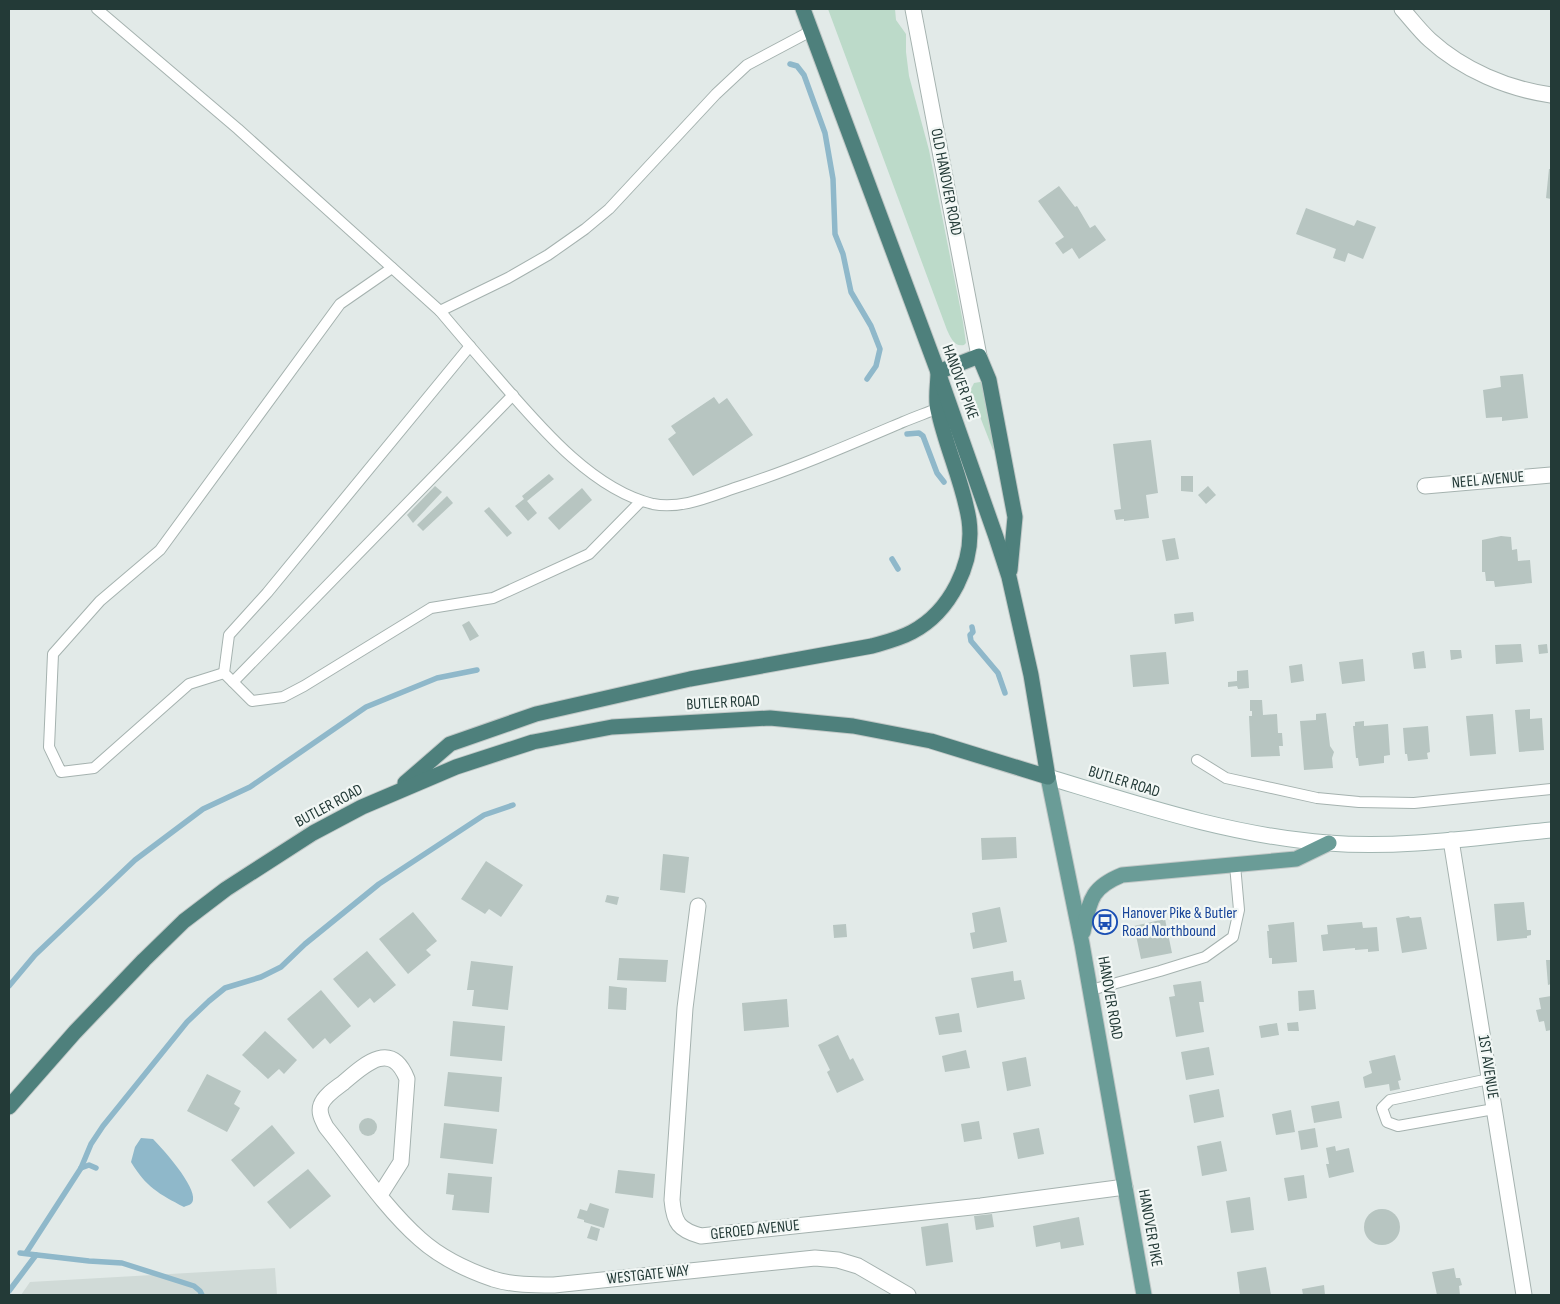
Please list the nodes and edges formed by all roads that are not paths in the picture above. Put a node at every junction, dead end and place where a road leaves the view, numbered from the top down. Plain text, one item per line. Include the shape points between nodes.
1 (97, 9) edge
2 (803, 9) edge
3 (913, 9) edge
4 (1402, 9) edge
5 (811, 31) junction
6 (1551, 95) edge
7 (392, 268) junction
8 (440, 310) junction
9 (470, 346) junction
10 (980, 356) junction
11 (938, 372) junction
12 (513, 395) junction
13 (943, 406) junction
14 (1551, 475) edge
15 (1425, 486) dead end
16 (641, 500) junction
17 (1009, 577) junction
18 (224, 672) junction
19 (233, 682) junction
20 (1197, 760) dead end
21 (1048, 777) junction
22 (1551, 789) edge
23 (394, 792) junction
24 (1551, 830) edge
25 (1451, 840) junction
26 (1329, 843) junction
27 (1234, 865) junction
28 (698, 906) dead end
29 (1081, 938) junction
30 (1090, 990) junction
31 (1489, 1079) junction
32 (9, 1107) edge
33 (1494, 1109) junction
34 (1121, 1166) joint
35 (1125, 1188) junction
36 (380, 1195) junction
37 (908, 1295) edge
38 (1144, 1295) edge
39 (1524, 1295) edge

1 - 7 lane via 238,129
2 - 5 highway, HANOVER PIKE
3 - 10 street, OLD HANOVER ROAD
4 - 6 street via 1431,40 1478,72 1515,87
5 - 8 lane via 747,65 615,203 585,229 508,278
5 - 11 highway, HANOVER PIKE
7 - 8 lane
7 - 18 lane via 340,304 160,550 100,601 53,654 49,747 62,772 94,768 189,684
8 - 9 lane
9 - 12 lane
9 - 18 lane via 229,635
10 - 11 highway
10 - 17 highway via 989,380 1015,517
11 - 13 highway
12 - 16 lane via 534,421 584,468
12 - 19 lane
13 - 16 lane via 786,470 697,500 669,506
13 - 17 highway, HANOVER PIKE
13 - 23 highway via 969,522 969,542 957,586 947,602 913,632 872,646 690,679 536,714 450,744
14 - 15 street, NEEL AVENUE
16 - 19 lane via 589,554 493,598 431,608 283,696 252,701
17 - 21 highway, HANOVER PIKE via 1031,675
18 - 19 lane
20 - 22 lane via 1226,778 1301,795 1359,802 1414,803
21 - 23 highway, BUTLER ROAD via 931,741 853,726 770,718 603,728 533,742 456,767
21 - 26 street, BUTLER ROAD via 1186,819 1290,839
21 - 29 main road, HANOVER ROAD
23 - 32 highway, BUTLER ROAD via 313,833 226,889 184,921 101,1004
24 - 25 street, BUTLER ROAD
25 - 26 street, BUTLER ROAD via 1359,845
25 - 31 street, 1ST AVENUE
26 - 27 main road via 1296,859
27 - 29 main road via 1122,875 1110,880 1095,893
27 - 30 lane via 1239,910 1234,937 1205,957
28 - 35 street, GEROED AVENUE via 684,1008 672,1200 673,1216 688,1232 701,1236
29 - 30 main road, HANOVER ROAD
30 - 34 main road, HANOVER ROAD
31 - 33 street, 1ST AVENUE
31 - 33 lane via 1390,1100 1382,1108 1387,1122 1398,1126
33 - 39 street, 1ST AVENUE
34 - 35 main road, HANOVER PIKE
35 - 38 main road, HANOVER PIKE
36 - 36 street, WESTGATE WAY via 326,1127 320,1116 320,1106 326,1096 368,1062 390,1059 403,1070 407,1080 401,1162
36 - 37 street, WESTGATE WAY via 420,1239 440,1254 494,1279 554,1285 815,1258 858,1266

